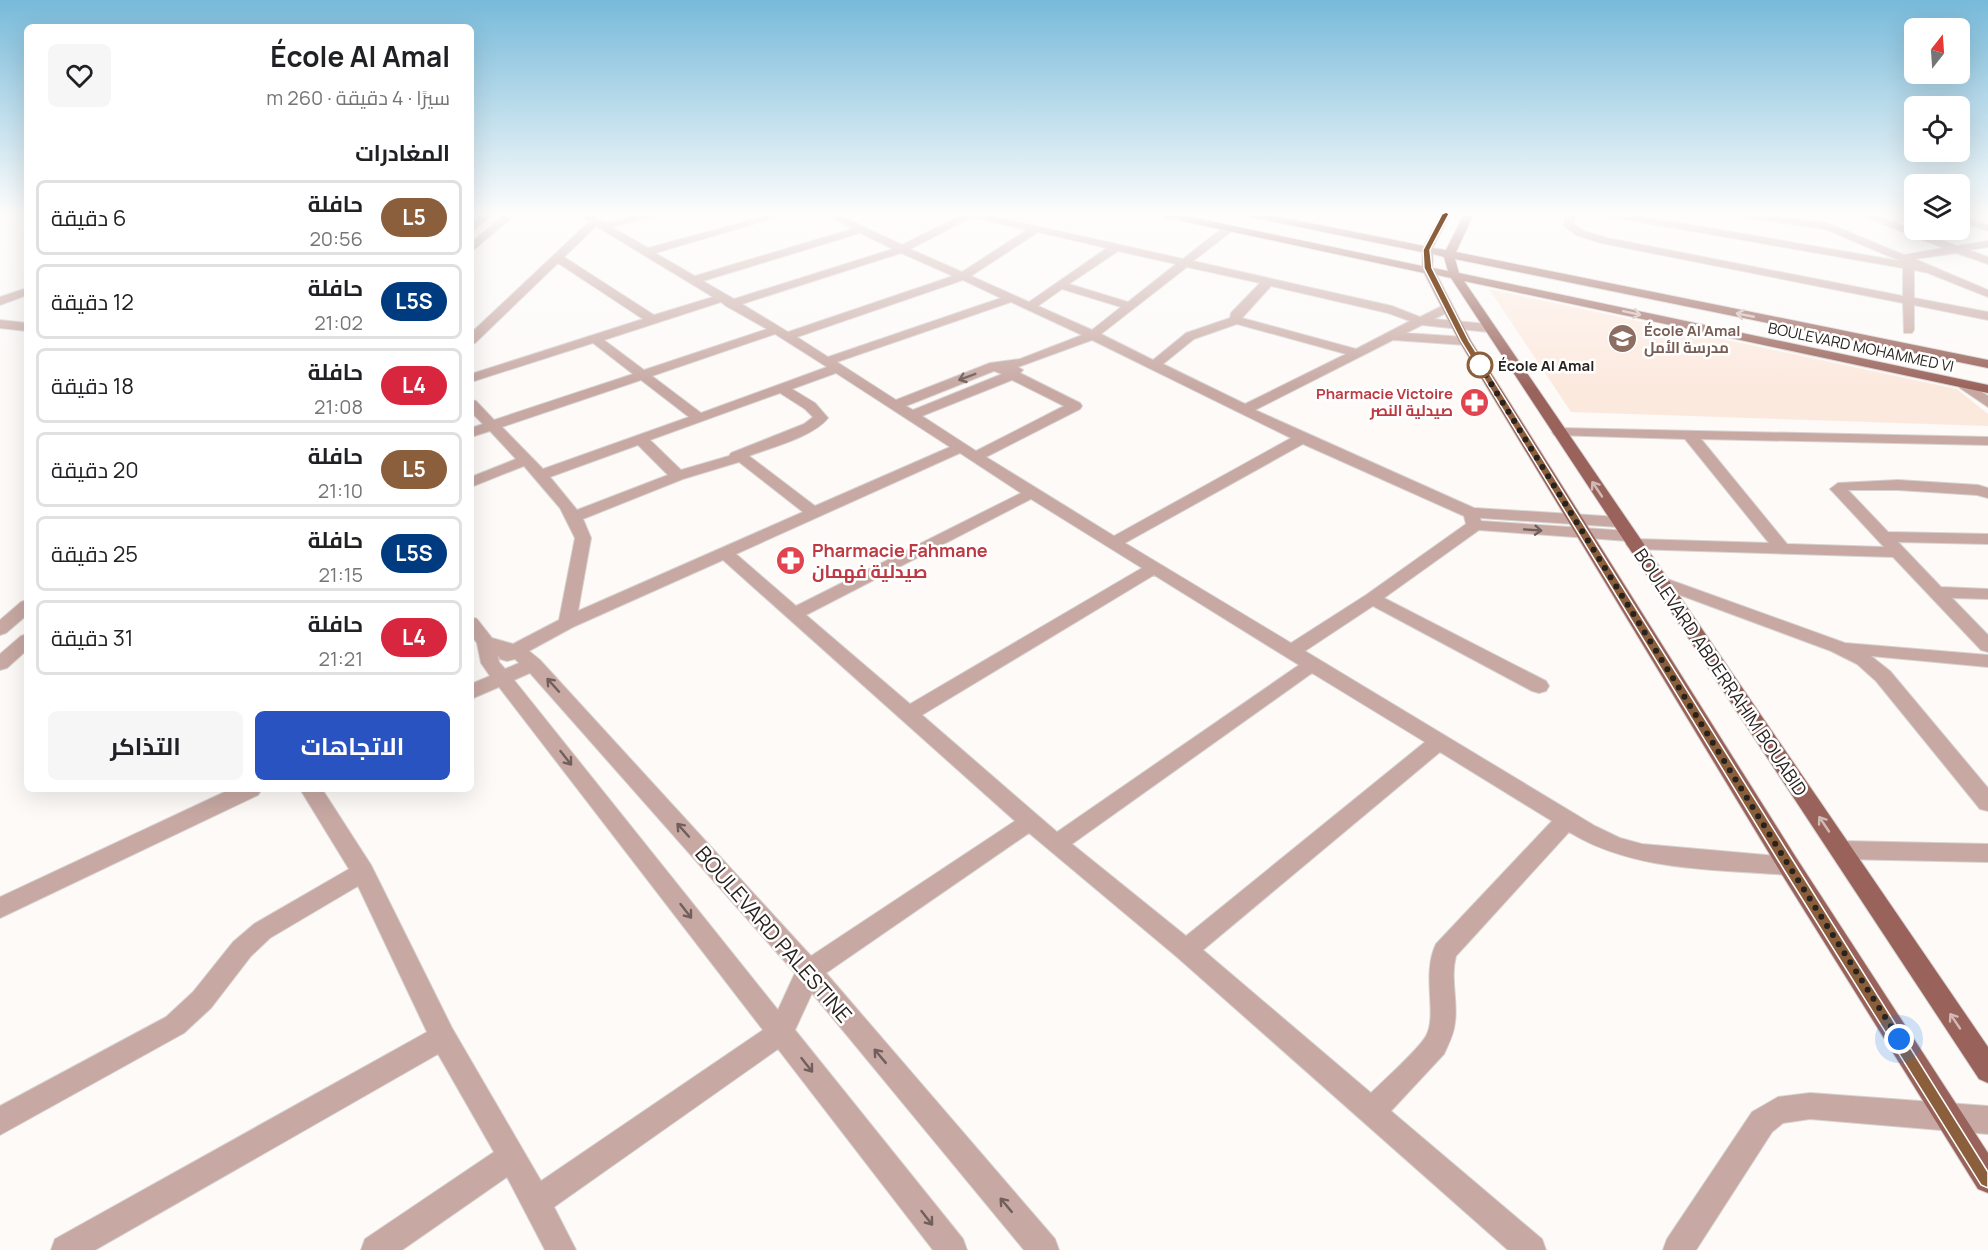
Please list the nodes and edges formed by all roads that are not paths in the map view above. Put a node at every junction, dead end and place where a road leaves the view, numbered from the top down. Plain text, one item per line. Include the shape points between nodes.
1 (543, 272) edge
2 (580, 272) edge
3 (678, 272) edge
4 (717, 272) edge
5 (823, 272) edge
6 (952, 272) edge
7 (969, 272) edge
8 (1079, 272) edge
9 (1174, 272) edge
10 (1226, 272) edge
11 (1433, 272) edge
12 (1451, 272) edge
13 (1535, 272) edge
14 (1761, 272) edge
15 (1907, 272) edge
16 (1937, 272) edge
17 (1454, 274) junction
18 (962, 277) junction
19 (692, 281) junction
20 (1268, 282) junction
21 (1060, 285) junction
22 (24, 292) edge
23 (1988, 294) edge
24 (1012, 298) junction
25 (0, 301) edge
26 (726, 301) junction
27 (1909, 302) junction
28 (1030, 306) junction
29 (1130, 306) junction
30 (1448, 307) junction
31 (1988, 316) edge
32 (653, 320) junction
33 (1237, 320) junction
34 (1420, 321) junction
35 (0, 324) edge
36 (24, 327) edge
37 (1488, 328) junction
38 (1908, 330) dead end
39 (782, 333) junction
40 (1461, 334) junction
41 (1093, 335) junction
42 (1390, 336) junction
43 (474, 337) edge
44 (595, 339) junction
45 (1357, 353) junction
46 (1023, 362) junction
47 (1988, 364) edge
48 (831, 365) junction
49 (1154, 365) junction
50 (996, 366) junction
51 (1012, 375) junction
52 (643, 376) junction
53 (474, 377) edge
54 (1965, 385) junction
55 (781, 388) junction
56 (1988, 389) edge
57 (1988, 403) edge
58 (896, 405) junction
59 (474, 407) edge
60 (1246, 409) junction
61 (911, 416) junction
62 (699, 418) junction
63 (490, 426) junction
64 (474, 432) edge
65 (1559, 432) junction
66 (1689, 434) junction
67 (1302, 438) junction
68 (641, 439) junction
69 (1988, 441) edge
70 (961, 447) junction
71 (736, 456) junction
72 (977, 456) junction
73 (526, 460) junction
74 (540, 475) junction
75 (678, 476) junction
76 (474, 481) edge
77 (1032, 493) junction
78 (1988, 493) edge
79 (814, 513) junction
80 (573, 517) junction
81 (1473, 520) junction
82 (1581, 527) junction
83 (1627, 534) junction
84 (1882, 537) junction
85 (1988, 539) edge
86 (1113, 543) junction
87 (1782, 548) junction
88 (1896, 552) junction
89 (726, 554) junction
90 (1153, 568) junction
91 (1659, 581) junction
92 (1936, 592) junction
93 (1988, 594) edge
94 (1372, 599) junction
95 (24, 608) edge
96 (795, 614) junction
97 (567, 623) junction
98 (0, 628) edge
99 (24, 643) edge
100 (1988, 646) edge
101 (1838, 647) junction
102 (488, 651) edge
103 (1290, 652) junction
104 (525, 657) junction
105 (1988, 661) edge
106 (0, 664) edge
107 (1311, 665) junction
108 (474, 685) edge
109 (1539, 686) dead end
110 (910, 713) junction
111 (1440, 741) junction
112 (245, 792) edge
113 (313, 792) edge
114 (1988, 803) edge
115 (1567, 820) junction
116 (1031, 821) junction
117 (1056, 844) junction
118 (1841, 850) junction
119 (1988, 853) edge
120 (1789, 866) junction
121 (363, 872) junction
122 (0, 908) edge
123 (1186, 950) junction
124 (809, 971) junction
125 (781, 1032) junction
126 (443, 1036) junction
127 (1988, 1070) edge
128 (1371, 1112) junction
129 (1948, 1116) junction
130 (1988, 1120) edge
131 (0, 1121) edge
132 (512, 1157) junction
133 (1988, 1179) edge
134 (536, 1202) junction
135 (66, 1250) edge
136 (376, 1250) edge
137 (561, 1250) edge
138 (952, 1250) edge
139 (1044, 1250) edge
140 (1530, 1250) edge
141 (1678, 1250) edge

1 - 43 street
2 - 32 street
3 - 19 street
4 - 19 street
5 - 26 street
6 - 18 street
7 - 18 street
8 - 21 street
9 - 29 street
10 - 20 street
11 - 30 main road, BOULEVARD ABDERRAHIM BOUABID
12 - 17 main road, BOULEVARD MOHAMMED VI
47 -> 13 main road, BOULEVARD MOHAMMED VI
14 - 27 street
15 - 27 street
16 - 23 street
17 - 37 main road, BOULEVARD ABDERRAHIM BOUABID
17 -> 54 main road, BOULEVARD MOHAMMED VI
18 - 24 street
18 - 39 street
19 - 26 street
20 - 33 street via 1235,316
20 - 34 street via 1392,310
21 - 28 street
21 - 29 street
22 - 25 street
24 - 28 street
24 - 48 street
26 - 32 street
26 - 39 street
27 - 31 street
27 - 38 street
28 - 41 street
29 - 41 street
30 - 34 street
30 - 40 main road, BOULEVARD ABDERRAHIM BOUABID
32 - 44 street
33 - 45 street
33 - 49 street via 1190,336
34 - 40 street
34 - 42 street
35 - 36 street
37 - 40 street
37 - 65 main road, BOULEVARD ABDERRAHIM BOUABID
39 - 48 street
39 - 52 street
40 - 42 street
40 - 82 main road, BOULEVARD ABDERRAHIM BOUABID
41 - 46 street
41 - 49 street
42 - 45 street
44 - 52 street
44 - 53 street
45 - 60 street
46 - 50 street
46 - 51 street
48 - 55 street
48 - 58 street
49 - 60 street
50 - 51 street
50 -> 58 street
51 - 61 street
51 - 72 street via 1075,406
52 - 62 street
52 - 63 street
54 - 56 main road, BOULEVARD MOHAMMED VI
54 - 57 street
55 - 62 street
55 - 71 street via 821,418 809,427
58 - 61 street
59 - 63 street
60 - 67 street
61 - 70 street
62 - 68 street
63 - 64 street
63 - 73 street
65 - 66 street
83 -> 65 main road, BOULEVARD ABDERRAHIM BOUABID
66 - 69 street
66 - 87 street
67 - 81 street
67 - 86 street
68 - 74 street
68 - 75 street
70 - 72 street
70 - 79 street
71 - 75 street
71 - 79 street via 744,458
72 - 77 street
73 - 74 street
73 - 76 street
74 - 80 street
75 - 80 street
77 - 86 street
77 - 96 street
78 - 84 street via 1898,485 1838,489
79 - 89 street
80 - 97 street via 583,538
81 - 82 street
81 - 94 street
82 - 83 street
82 - 120 main road, BOULEVARD ABDERRAHIM BOUABID
83 - 87 street
83 - 91 main road, BOULEVARD ABDERRAHIM BOUABID
84 - 85 street
84 - 88 street
86 - 90 street
87 - 88 street
88 - 92 street
89 - 96 street
89 - 97 street
90 - 103 street
90 - 110 street
91 - 101 street
118 -> 91 main road, BOULEVARD ABDERRAHIM BOUABID
92 - 93 street
92 - 100 street
94 - 103 street
94 - 109 street
95 - 98 street
96 - 110 street
97 - 104 street
99 - 106 street
101 - 105 street
101 - 114 street via 1864,660 1883,676
102 - 104 street
102 - 104 street
102 - 108 street
102 -> 125 street
103 - 107 street
124 -> 104 street, BOULEVARD PALESTINE
107 - 111 street
107 - 117 street
110 - 116 street
111 - 115 street
111 - 123 street
112 - 122 street
113 - 121 street
115 - 120 street via 1614,845 1642,853
115 - 128 street via 1445,951 1440,964 1443,1032
116 - 117 street
116 - 124 street
117 - 123 street
118 - 119 street
127 -> 118 main road, BOULEVARD ABDERRAHIM BOUABID
120 - 129 main road, BOULEVARD ABDERRAHIM BOUABID
121 - 126 street
121 - 131 street via 262,931 175,1025
123 - 128 street
124 - 125 street
139 -> 124 street, BOULEVARD PALESTINE
125 - 134 street
125 -> 138 street
126 - 132 street
126 - 135 street
128 - 140 street
129 - 130 street
129 - 133 main road, BOULEVARD ABDERRAHIM BOUABID
129 - 141 street via 1810,1106 1778,1110 1762,1122
132 - 134 street
132 - 136 street
134 - 137 street

